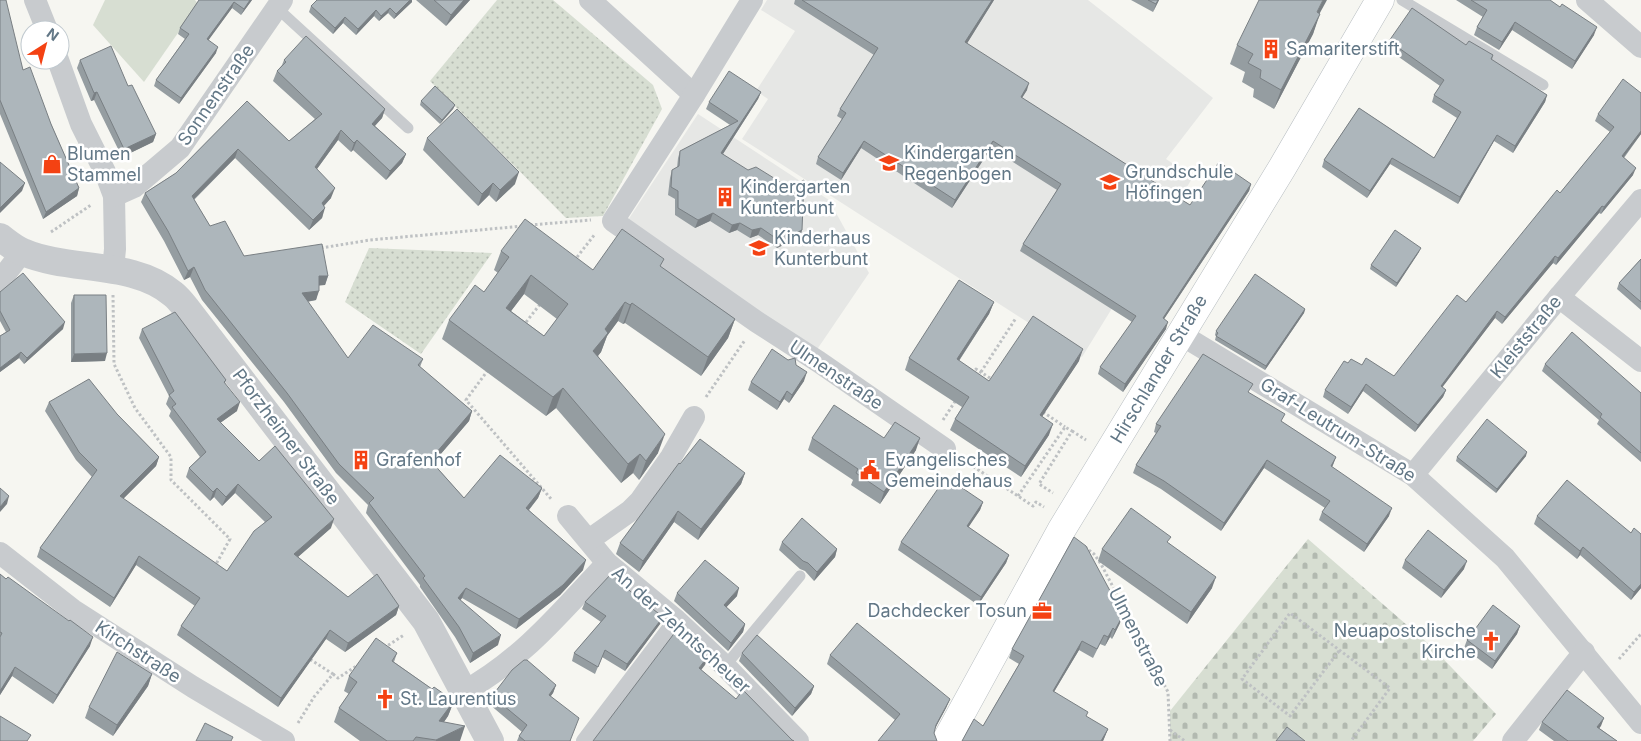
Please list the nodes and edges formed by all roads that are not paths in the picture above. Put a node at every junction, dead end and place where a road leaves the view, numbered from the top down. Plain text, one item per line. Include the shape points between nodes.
1 (36, 0) edge
2 (590, 0) edge
3 (752, 0) edge
4 (1380, 0) edge
5 (1402, 0) edge
6 (1587, 0) edge
7 (279, 4) edge
8 (43, 20) edge
9 (1641, 47) edge
10 (62, 70) edge
11 (1543, 85) dead end
12 (694, 96) junction
13 (408, 128) dead end
14 (113, 193) junction
15 (1641, 200) edge
16 (11, 244) edge
17 (113, 269) junction
18 (0, 281) edge
19 (1560, 297) junction
20 (1180, 334) junction
21 (1641, 361) edge
22 (694, 417) dead end
23 (938, 444) road end
24 (1413, 475) junction
25 (568, 516) road end
26 (589, 540) junction
27 (0, 554) edge
28 (607, 563) junction
29 (800, 576) dead end
30 (676, 620) junction
31 (1584, 652) junction
32 (725, 666) junction
33 (463, 692) junction
34 (1641, 723) edge
35 (290, 734) edge
36 (490, 741) edge
37 (584, 741) edge
38 (798, 741) edge
39 (946, 741) edge
40 (1513, 741) edge

1 - 8 street
2 - 12 street
3 - 12 street
4 - 20 main road, Hirschlander Straße
5 - 11 lane
6 - 9 street
7 - 13 lane
7 - 14 street, Sonnenstraße via 180,148 134,187
10 - 14 street
12 - 23 street, Ulmenstraße via 613,221
14 - 17 street
15 - 19 street, Kleiststraße
16 - 17 street, Pforzheimer Straße via 49,260
16 - 18 street
17 - 33 street, Pforzheimer Straße via 147,279 172,293 186,308 426,621
19 - 21 street
19 - 24 street, Kleiststraße
20 - 24 street, Graf-Leutrum-Straße
20 - 39 main road, Hirschlander Straße via 1056,520
22 - 26 street via 640,501
24 - 31 street, Graf-Leutrum-Straße via 1505,558
25 - 26 street, An der Zehntscheuer
26 - 28 street, An der Zehntscheuer
27 - 35 street, Kirchstraße via 73,610 193,687
28 - 30 street, An der Zehntscheuer
28 - 33 street via 537,638 486,679
29 - 32 lane
30 - 32 street, An der Zehntscheuer
30 - 37 street
31 - 34 street, Graf-Leutrum-Straße
31 - 40 street
32 - 38 street, An der Zehntscheuer
33 - 36 street, Pforzheimer Straße

